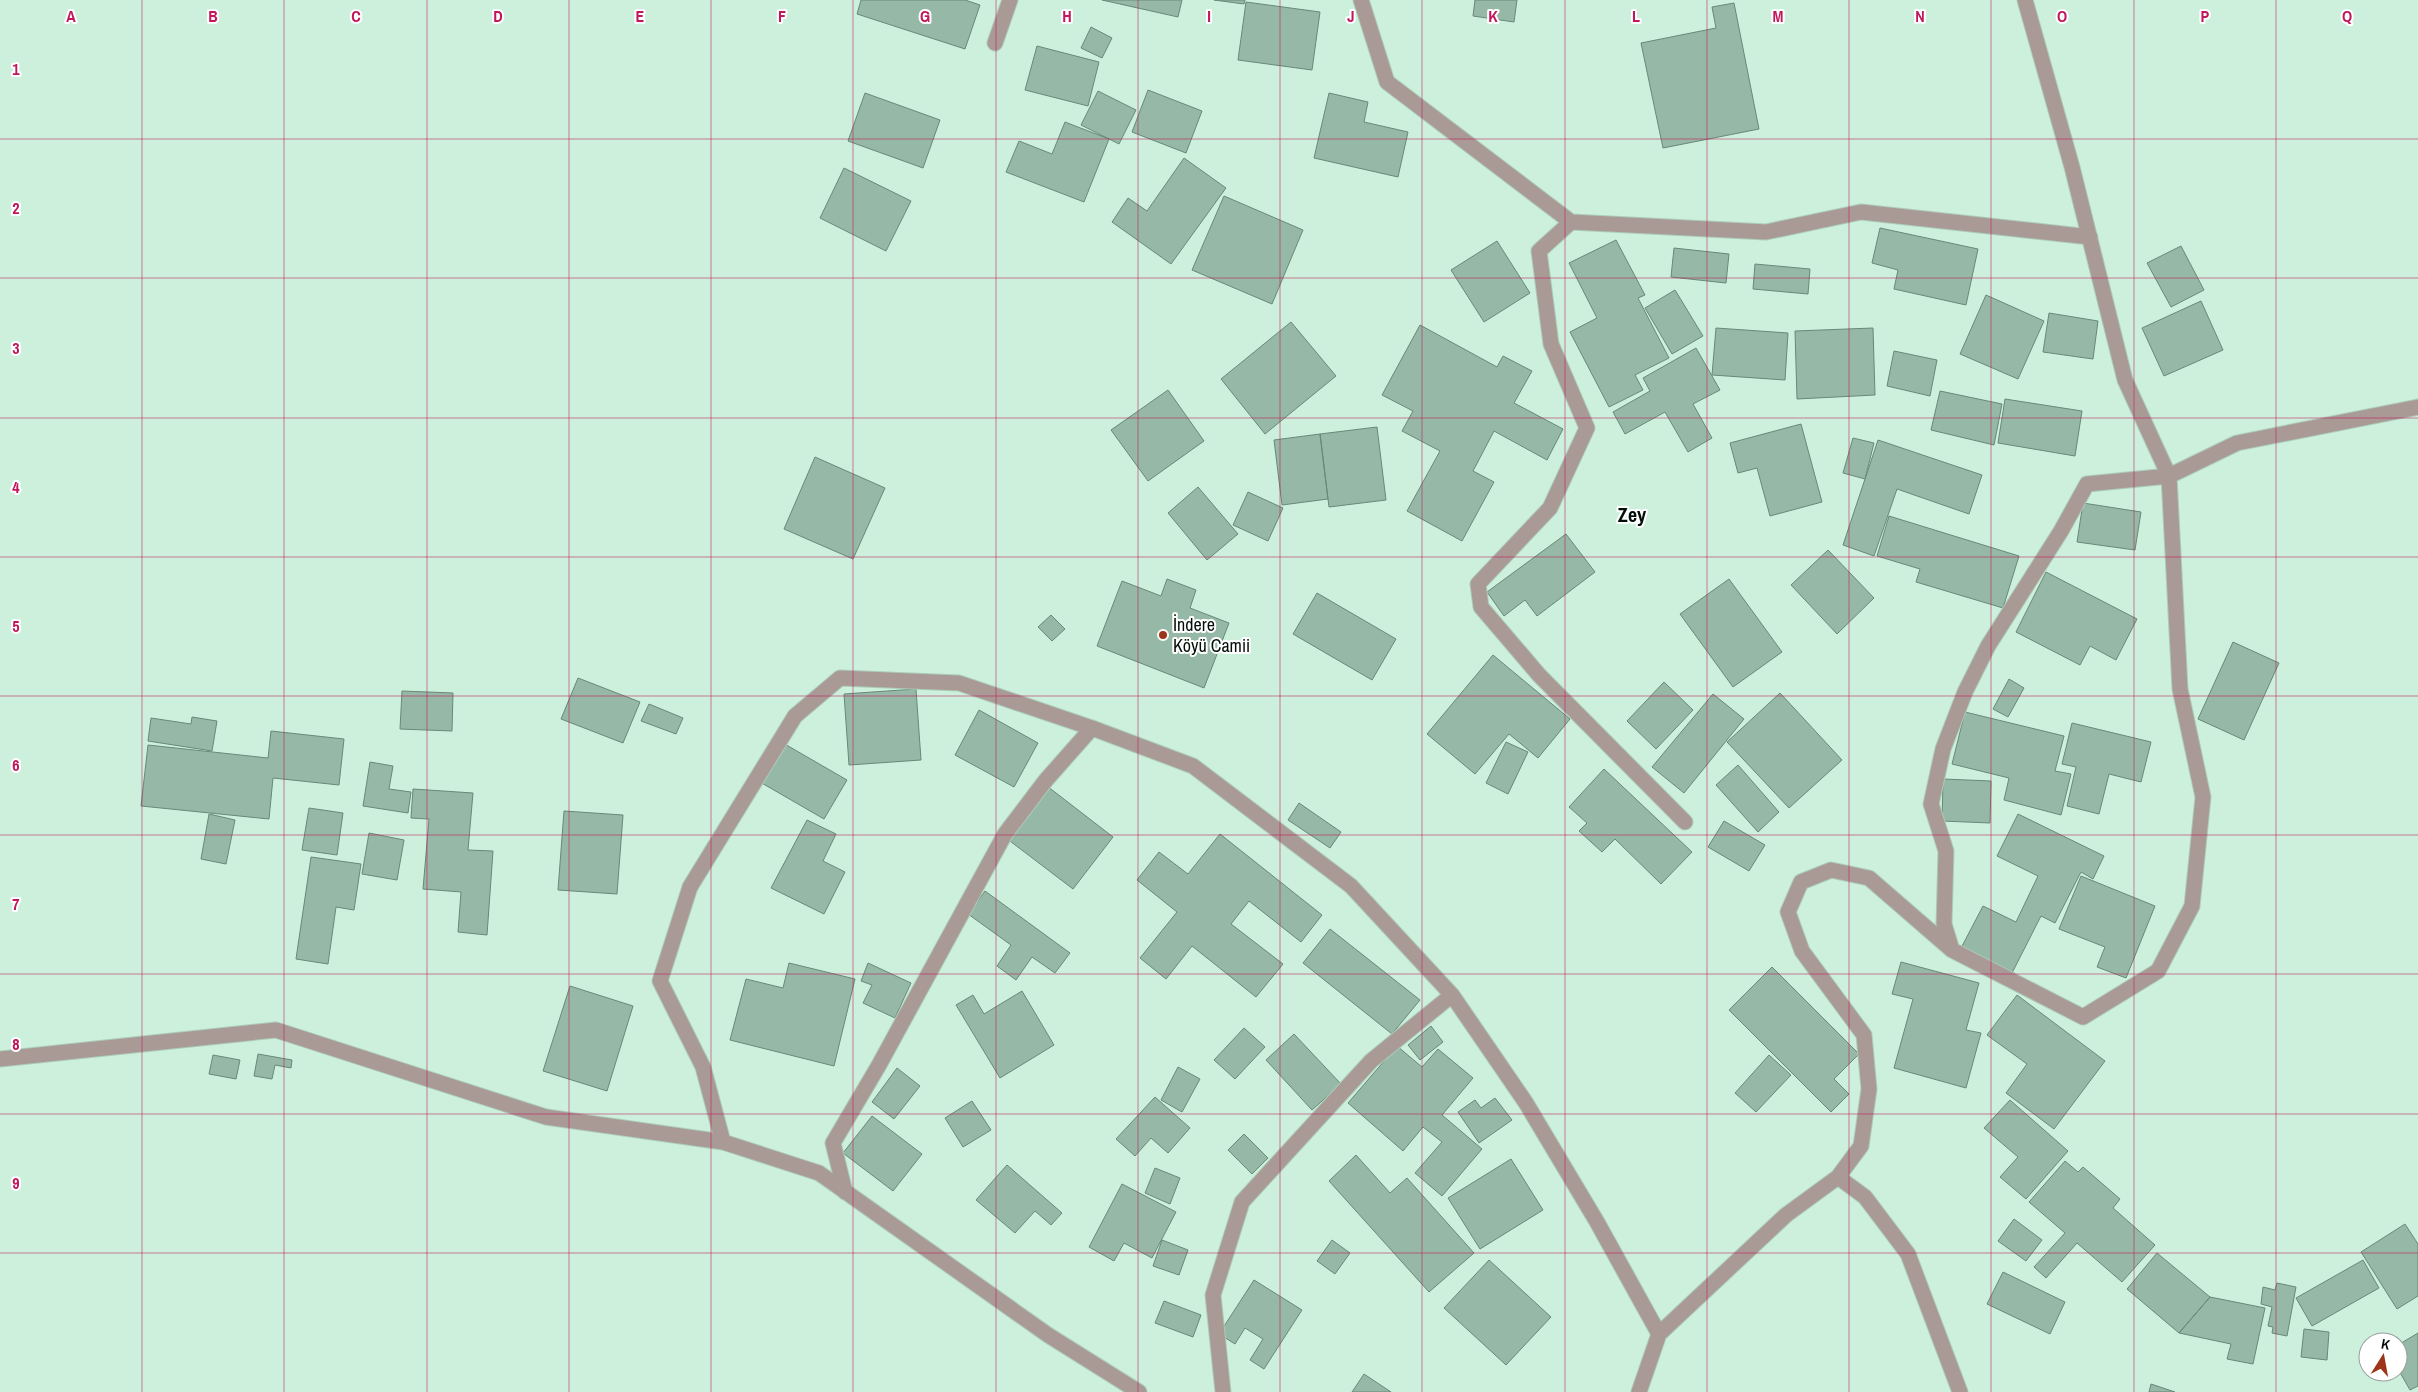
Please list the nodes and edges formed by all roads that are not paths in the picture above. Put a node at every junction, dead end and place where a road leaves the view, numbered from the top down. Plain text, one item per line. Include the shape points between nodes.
1 (1010, 0) edge
2 (1361, 0) edge
3 (2025, 0) edge
4 (995, 43) dead end
5 (1571, 222) junction
6 (2090, 237) junction
7 (2418, 407) edge
8 (2169, 476) junction
9 (1092, 728) junction
10 (1685, 822) dead end
11 (1952, 950) junction
12 (1452, 995) junction
13 (0, 1059) edge
14 (723, 1142) junction
15 (1838, 1177) junction
16 (845, 1192) junction
17 (1659, 1334) junction
18 (1139, 1392) edge
19 (1224, 1392) edge
20 (1639, 1392) edge
21 (1960, 1392) edge

1 - 4 street
2 - 5 street via 1387,82
3 - 6 street
5 - 6 street via 1766,232 1861,212
5 - 10 street via 1539,251 1551,344 1587,428 1550,508 1478,584 1481,607 1539,676
6 - 8 street via 2125,380
7 - 8 street via 2237,443
8 - 11 street via 2088,484 2028,586 1988,646 1965,692 1943,749 1931,804 1946,851 1944,924
8 - 11 street via 2180,688 2203,797 2192,906 2158,971 2083,1016
9 - 12 street via 1193,766 1351,886
9 - 14 street via 959,683 840,678 795,716 690,887 660,981 703,1067
9 - 16 street via 1046,780 1005,834 833,1143
11 - 15 street via 1869,878 1831,870 1801,882 1788,912 1802,951 1864,1035 1869,1089 1861,1146
12 - 17 street via 1526,1104
12 - 19 street via 1371,1061 1242,1202 1213,1295
13 - 14 street via 276,1030 546,1117
14 - 16 street via 818,1173
15 - 17 street via 1786,1215
15 - 21 street via 1865,1197 1908,1254
16 - 18 street via 1048,1335
17 - 20 street

